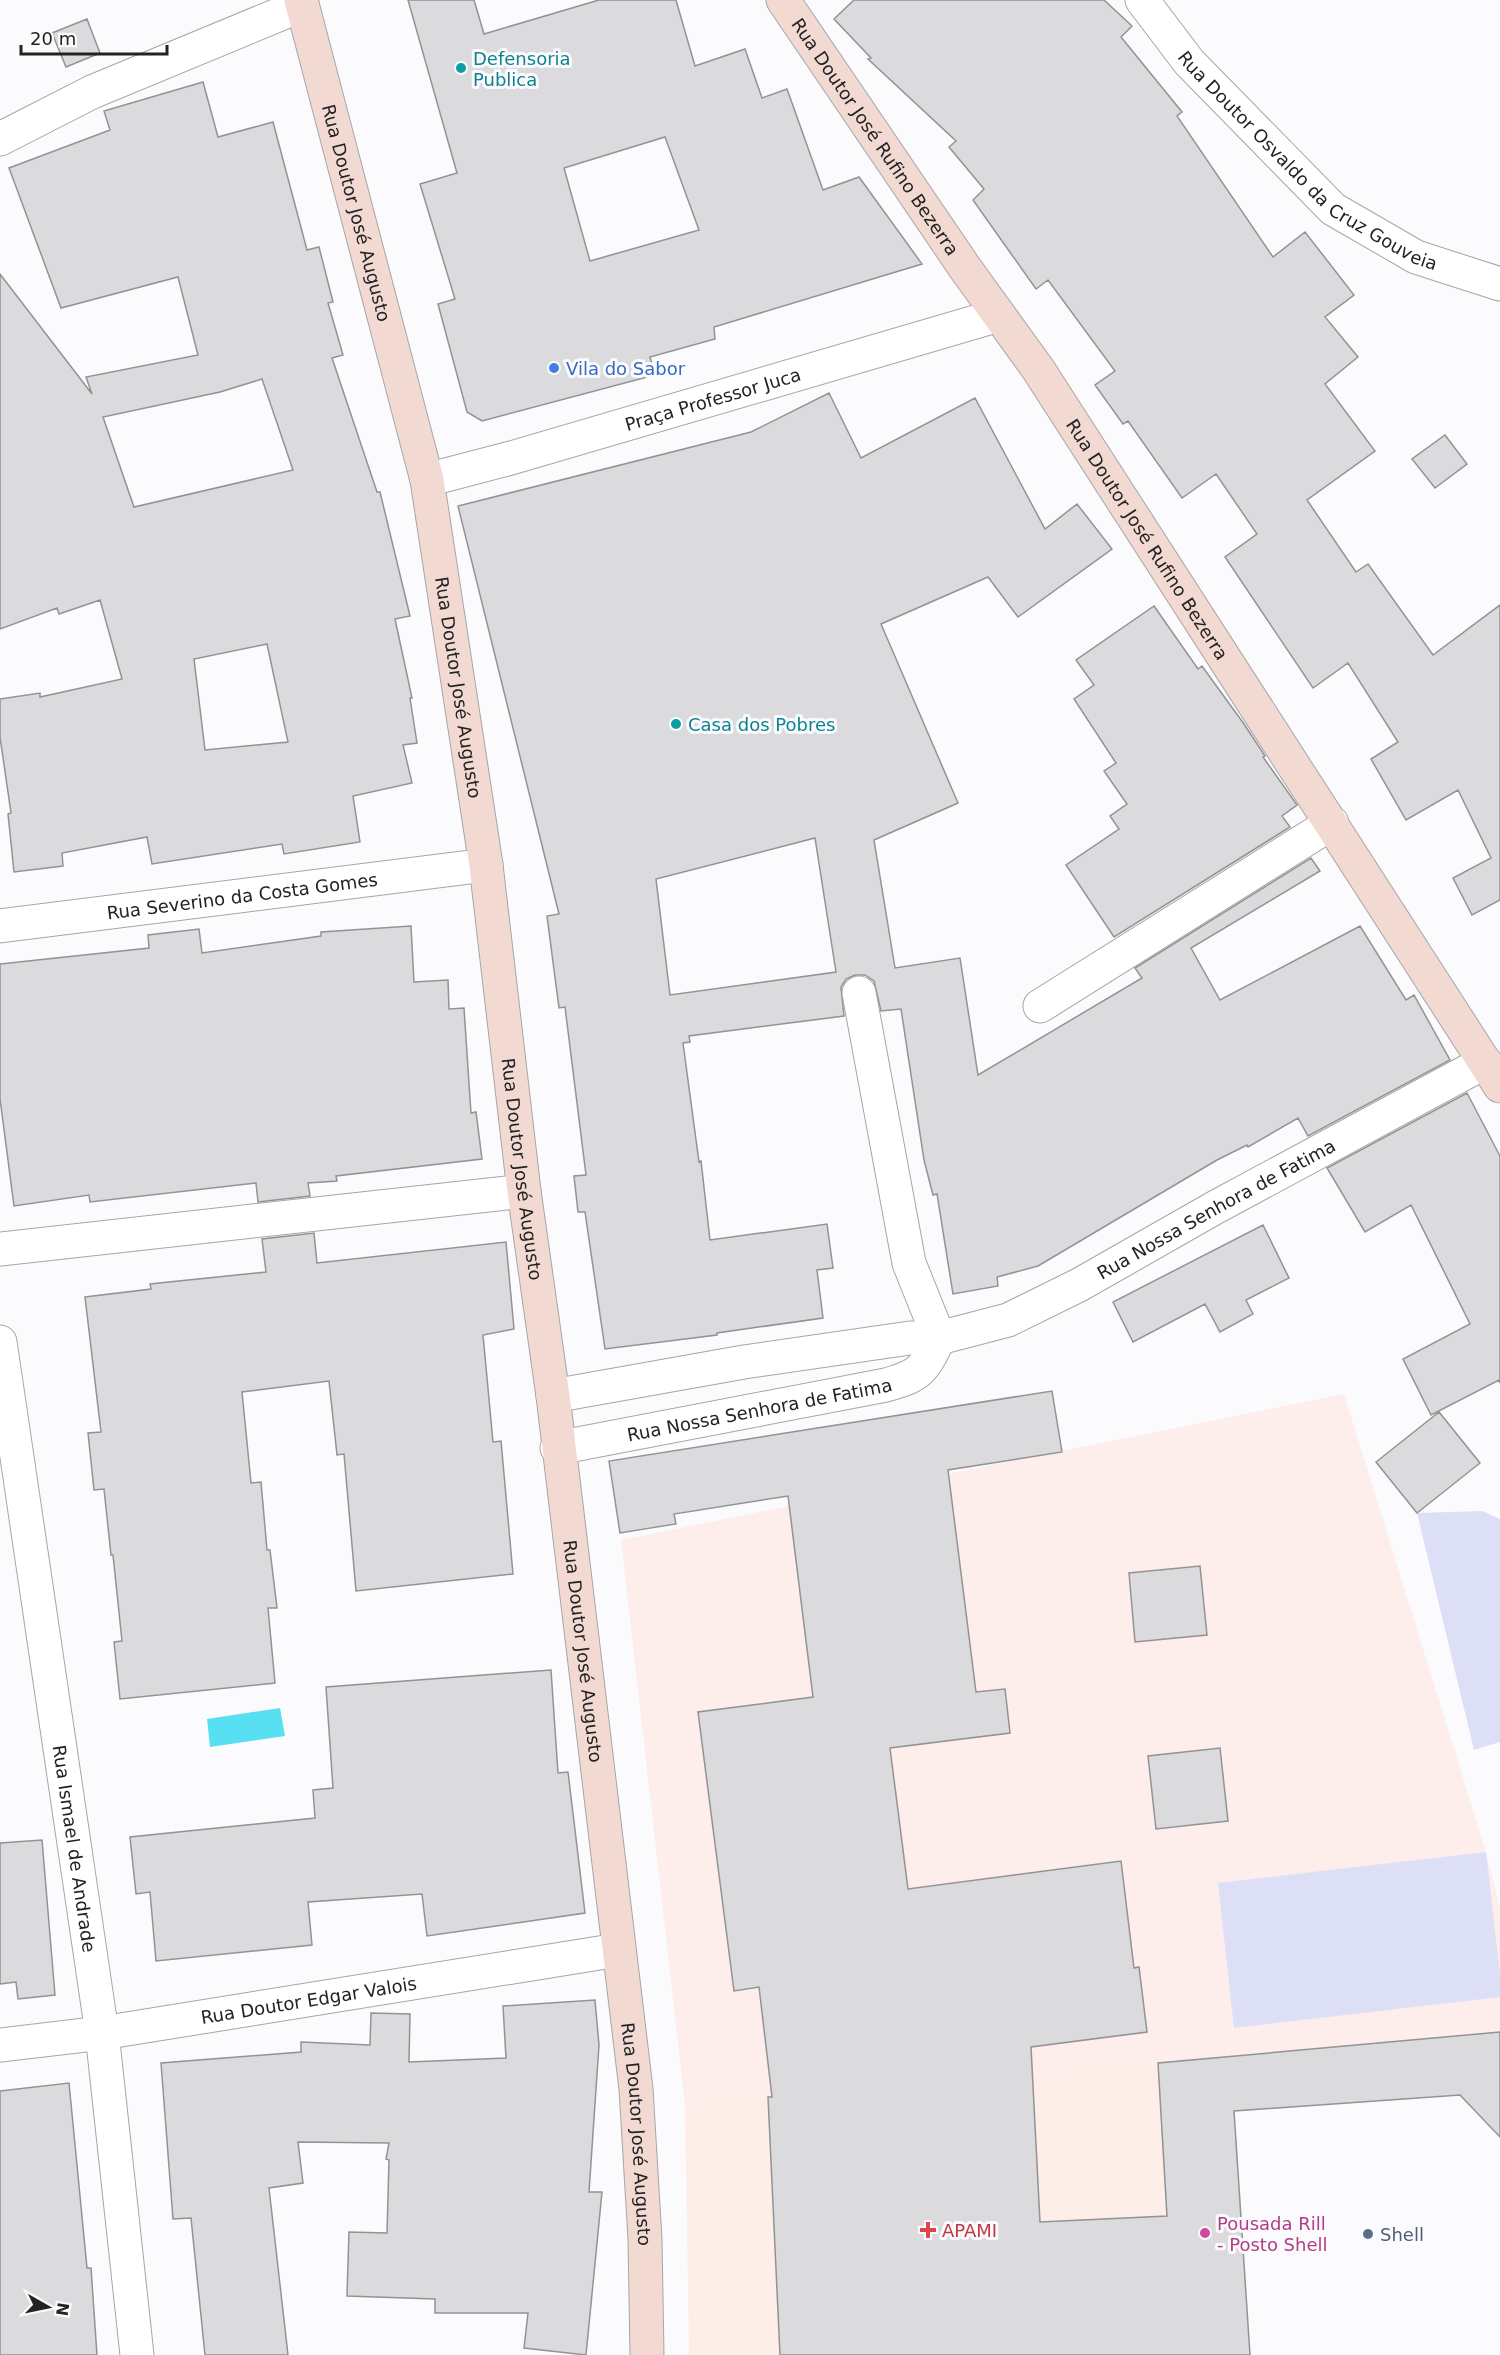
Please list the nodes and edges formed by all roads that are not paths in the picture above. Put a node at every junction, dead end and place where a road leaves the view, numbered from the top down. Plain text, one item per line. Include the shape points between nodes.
1 (783, 0) edge
2 (1142, 0) edge
3 (302, 2) edge
4 (0, 139) edge
5 (1500, 284) edge
6 (999, 315) junction
7 (427, 480) junction
8 (1332, 823) junction
9 (486, 864) junction
10 (0, 926) edge
11 (859, 993) dead end
12 (1040, 1006) dead end
13 (1492, 1074) edge
14 (524, 1191) junction
15 (0, 1249) edge
16 (939, 1338) junction
17 (0, 1342) edge
18 (553, 1396) junction
19 (557, 1448) junction
20 (618, 1950) junction
21 (102, 2033) junction
22 (0, 2045) edge
23 (137, 2355) edge
24 (647, 2355) edge

1 - 6 main road, Rua Doutor José Rufino Bezerra
2 - 5 street, Rua Doutor Osvaldo da Cruz Gouveia via 1189,62 1333,209 1416,257
3 - 4 street via 92,92
3 - 7 main road, Rua Doutor José Augusto
6 - 7 street, Praça Professor Juca
6 - 8 main road, Rua Doutor José Rufino Bezerra via 1038,369
7 - 9 main road, Rua Doutor José Augusto
8 - 12 street
8 - 13 main road, Rua Doutor José Rufino Bezerra
9 - 10 street, Rua Severino da Costa Gomes
9 - 14 main road, Rua Doutor José Augusto
11 - 16 street via 909,1263
13 - 16 street, Rua Nossa Senhora de Fatima via 1216,1207 1079,1285 1008,1320
14 - 15 street
14 - 18 main road, Rua Doutor José Augusto
16 - 18 street, Rua Nossa Senhora de Fatima via 910,1338 744,1362
16 - 19 street, Rua Nossa Senhora de Fatima via 925,1366 912,1377 886,1385
17 - 21 street, Rua Ismael de Andrade
18 - 19 main road, Rua Doutor José Augusto
19 - 20 main road, Rua Doutor José Augusto
20 - 21 street, Rua Doutor Edgar Valois
20 - 24 main road, Rua Doutor José Augusto via 636,2089
21 - 22 street, Rua Doutor Edgar Valois
21 - 23 street, Rua Ismael de Andrade

